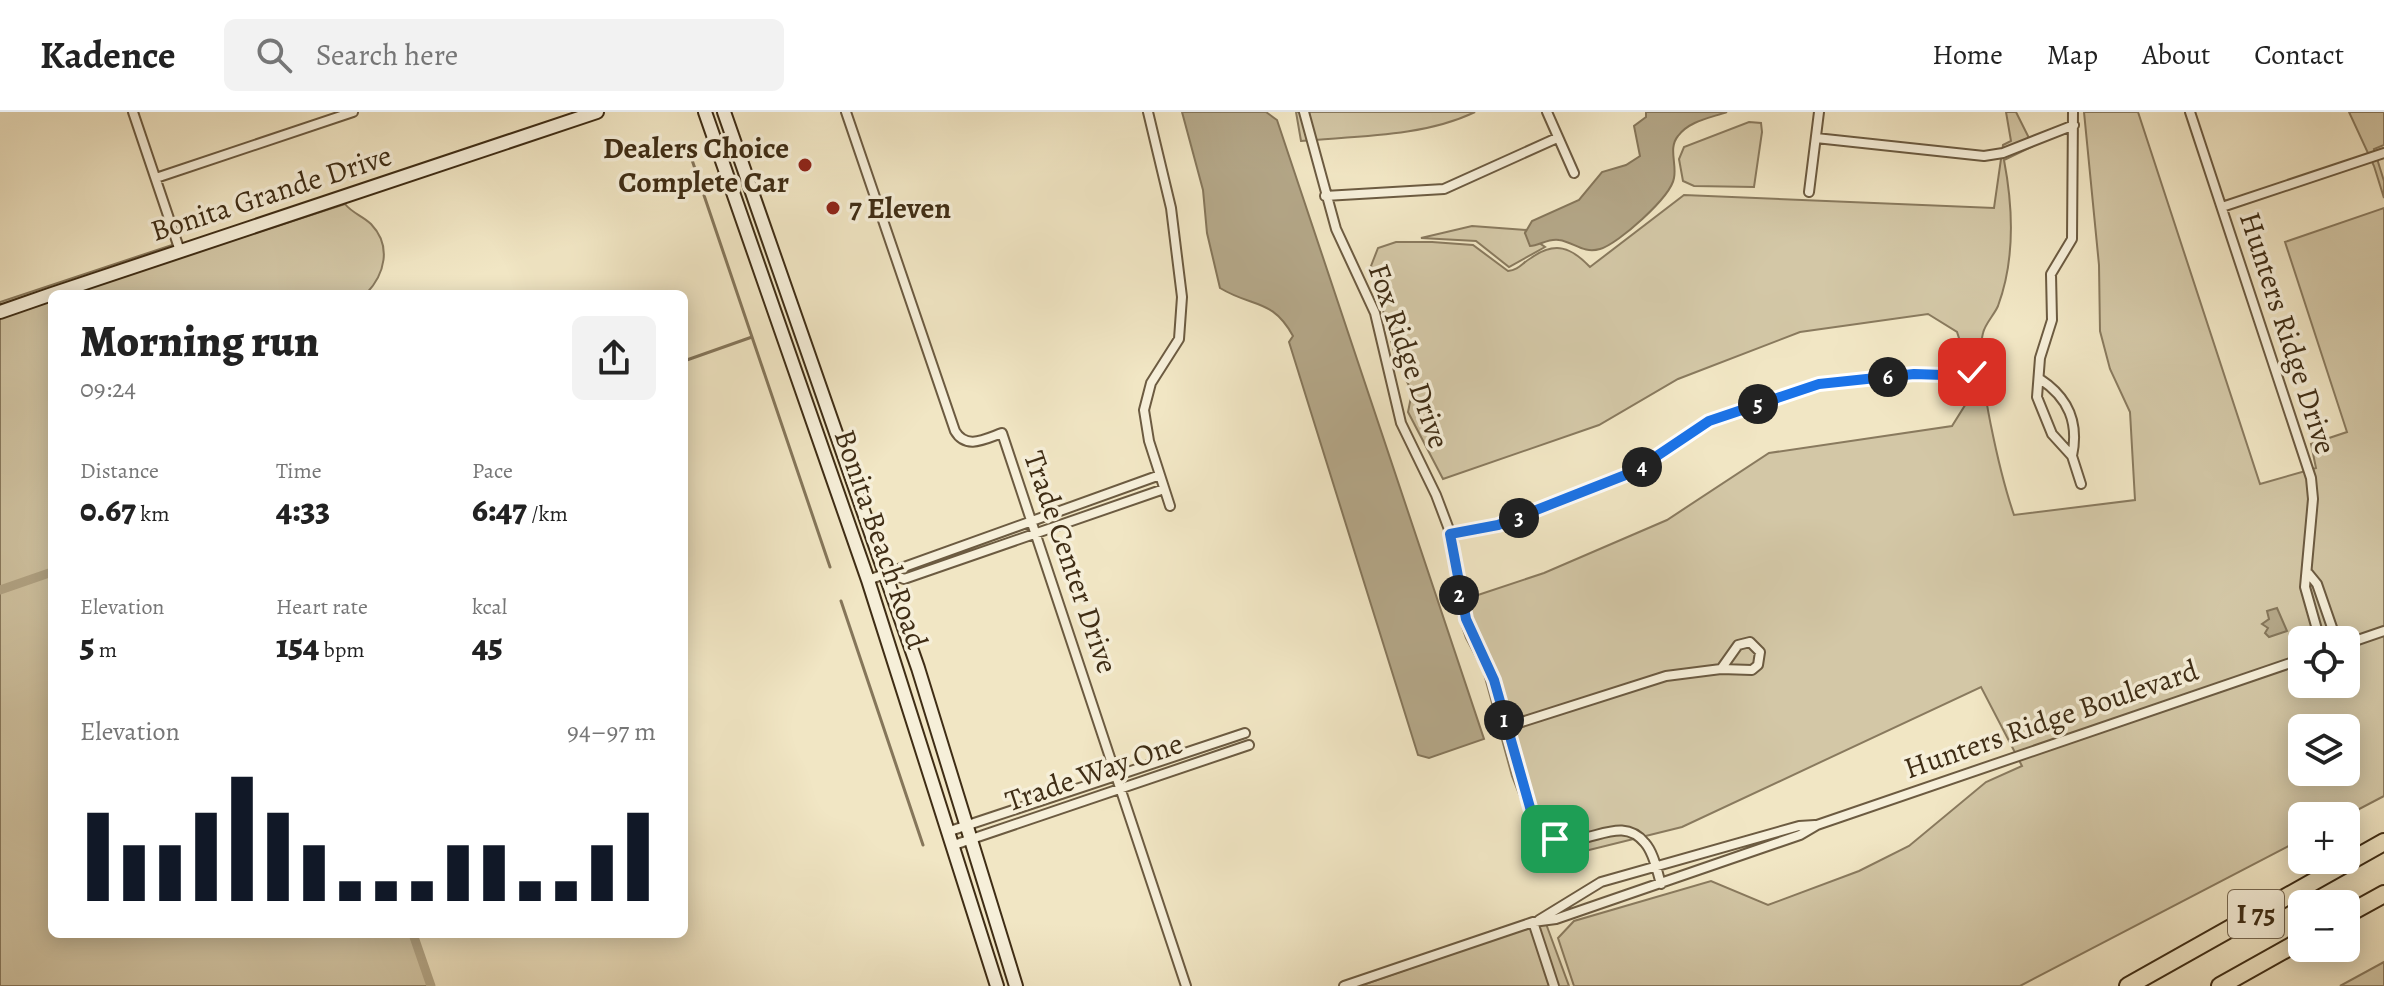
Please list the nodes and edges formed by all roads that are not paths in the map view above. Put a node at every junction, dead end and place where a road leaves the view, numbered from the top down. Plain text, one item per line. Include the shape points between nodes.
1 (133, 112) edge
2 (353, 112) edge
3 (597, 112) edge
4 (705, 112) edge
5 (724, 112) edge
6 (846, 112) edge
7 (1148, 112) edge
8 (1304, 112) edge
9 (1547, 112) edge
10 (1819, 112) edge
11 (2073, 112) edge
12 (2205, 112) edge
13 (2191, 114) edge
14 (2074, 125) junction
15 (1557, 138) junction
16 (1816, 138) junction
17 (2384, 153) edge
18 (1574, 173) dead end
19 (156, 178) junction
20 (1809, 192) dead end
21 (1325, 196) junction
22 (2222, 207) junction
23 (180, 251) junction
24 (64, 290) edge
25 (48, 295) edge
26 (0, 312) edge
27 (1944, 375) dead end
28 (2040, 379) junction
29 (2072, 456) junction
30 (1160, 475) junction
31 (2081, 484) dead end
32 (1164, 489) junction
33 (1170, 506) dead end
34 (1033, 520) junction
35 (1037, 533) junction
36 (1450, 534) junction
37 (2308, 573) junction
38 (889, 575) junction
39 (868, 580) junction
40 (2318, 626) edge
41 (2331, 626) edge
42 (2384, 631) edge
43 (2360, 639) edge
44 (2288, 664) edge
45 (1721, 669) junction
46 (1506, 727) junction
47 (1245, 733) dead end
48 (1249, 745) dead end
49 (1115, 776) junction
50 (1119, 789) junction
51 (968, 825) junction
52 (1817, 825) junction
53 (950, 831) junction
54 (972, 839) junction
55 (2384, 842) edge
56 (954, 845) junction
57 (1655, 866) junction
58 (1661, 884) junction
59 (2384, 894) edge
60 (2360, 907) edge
61 (1536, 921) junction
62 (2288, 948) edge
63 (997, 986) edge
64 (1016, 986) edge
65 (1186, 986) edge
66 (1344, 986) edge
67 (1554, 986) edge
68 (2128, 986) edge
69 (2220, 986) edge

1 - 19 street
2 - 19 street
3 - 23 street, Bonita Grande Drive
4 - 39 street, Bonita Beach Road
5 - 38 street, Bonita Beach Road
6 - 34 street, Trade Center Drive via 955,431 972,442 1002,433
7 - 30 street via 1171,208 1182,308 1179,339 1151,383 1144,410
8 - 21 street, Fox Ridge Drive
9 - 15 street
10 - 16 street
11 - 14 street
12 - 13 street
13 - 22 street, Hunters Ridge Drive
14 - 16 street via 1984,156
14 - 28 street via 2072,239 2051,274 2052,320 2040,358
15 - 18 street
15 - 21 street via 1444,189
16 - 20 street
17 - 22 street
19 - 23 street
21 - 36 street, Fox Ridge Drive via 1375,313 1401,423
22 - 37 street, Hunters Ridge Drive via 2311,478
23 - 24 street, Bonita Grande Drive
25 - 26 street, Bonita Grande Drive
27 - 36 street via 1914,374 1805,389 1709,421 1633,472 1498,525
28 - 29 street via 2039,408 2058,443
28 - 29 street via 2068,407 2076,437
29 - 31 street
30 - 32 street
30 - 34 street
32 - 33 street
32 - 35 street
34 - 35 street, Trade Center Drive
34 - 38 street
35 - 38 street via 904,579
35 - 49 street, Trade Center Drive
36 - 46 street, Fox Ridge Drive via 1466,619 1490,668
37 - 40 street, Hunters Ridge Drive via 2305,587
37 - 41 street
38 - 39 street
38 - 51 street, Bonita Beach Road
39 - 53 street, Bonita Beach Road
42 - 43 street
44 - 52 street, Hunters Ridge Boulevard
45 - 45 street via 1752,670 1760,659 1757,646 1738,645
45 - 46 street via 1666,676
46 - 57 street, Fox Ridge Drive via 1533,818 1543,832 1567,841 1629,832 1646,844
47 - 49 street, Trade Way One
48 - 50 street, Trade Way One
49 - 50 street, Trade Center Drive
49 - 51 street, Trade Way One
50 - 54 street, Trade Way One
50 - 65 street, Trade Center Drive
51 - 53 street, Trade Way One
51 - 54 street, Bonita Beach Road
52 - 57 street, Hunters Ridge Boulevard
52 - 58 street, Hunters Ridge Boulevard
53 - 56 street, Bonita Beach Road
54 - 56 street, Trade Way One
54 - 64 street, Bonita Beach Road
55 - 68 highway, I 75
56 - 63 street, Bonita Beach Road
57 - 58 street, Fox Ridge Drive
57 - 61 street, Hunters Ridge Boulevard via 1601,882
58 - 61 street, Hunters Ridge Boulevard
59 - 60 highway
61 - 66 street, Hunters Ridge Boulevard
61 - 67 street
62 - 69 highway, I 75

